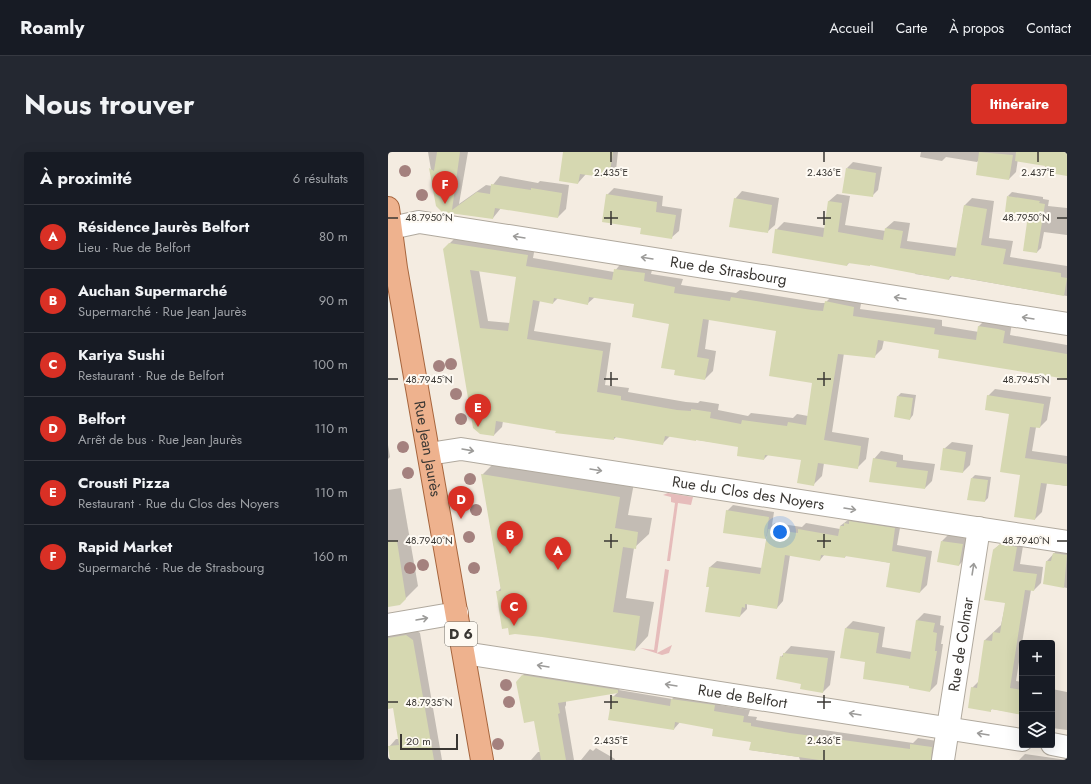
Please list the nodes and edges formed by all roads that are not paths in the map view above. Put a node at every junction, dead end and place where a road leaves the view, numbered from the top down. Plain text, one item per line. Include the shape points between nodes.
1 (390, 218) edge
2 (1067, 324) edge
3 (430, 454) junction
4 (979, 528) junction
5 (1067, 542) edge
6 (457, 613) junction
7 (388, 625) edge
8 (464, 653) junction
9 (948, 728) junction
10 (1019, 740) edge
11 (1055, 745) edge
12 (1067, 747) edge
13 (482, 760) edge
14 (943, 760) edge

2 -> 1 street, Rue de Strasbourg
1 - 3 main road, Rue Jean Jaurès / D 6 via 396,268
3 -> 4 street, Rue du Clos des Noyers via 461,449
3 - 6 main road, Rue Jean Jaurès / D 6
4 - 5 street, Rue du Clos des Noyers
9 -> 4 street, Rue de Colmar
7 -> 6 street
6 - 8 main road, Rue Jean Jaurès / D 6
9 -> 8 street, Rue de Belfort
8 - 13 main road, Rue Jean Jaurès / D 6
10 -> 9 street, Rue de Belfort
9 - 14 street, Rue de Colmar
11 - 12 street

